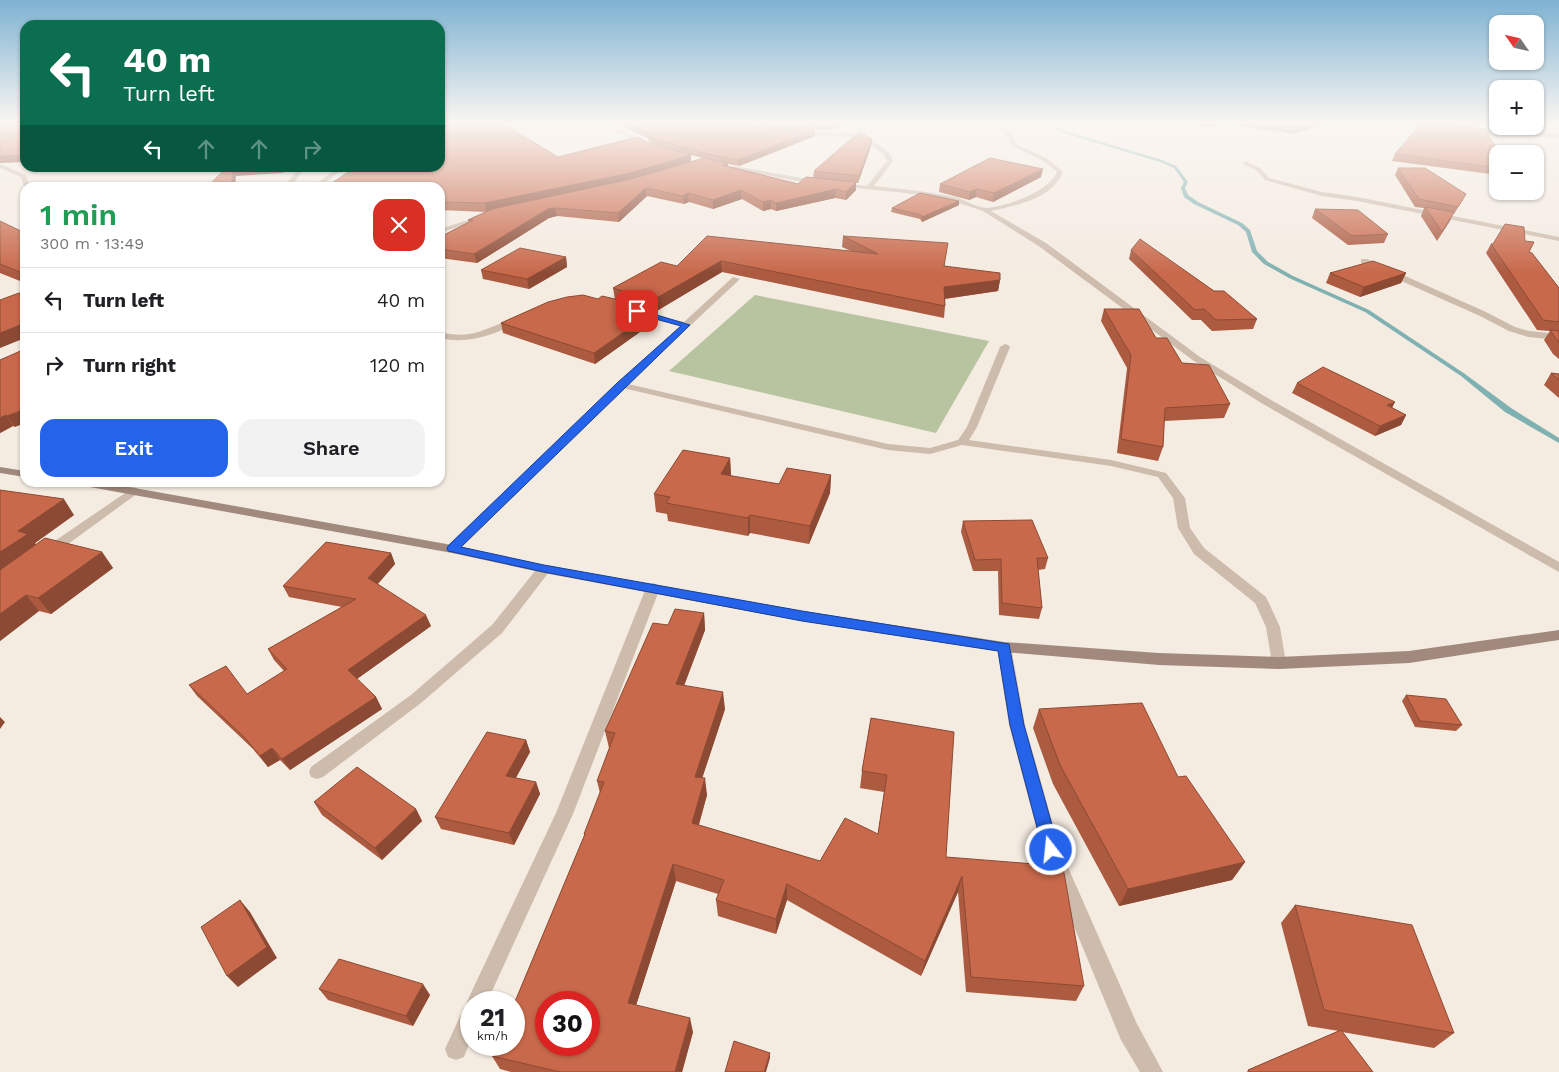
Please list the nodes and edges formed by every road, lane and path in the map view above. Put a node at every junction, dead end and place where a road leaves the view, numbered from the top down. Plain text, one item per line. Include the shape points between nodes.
1 (17, 173) edge
2 (334, 173) edge
3 (759, 173) edge
4 (881, 173) edge
5 (1060, 173) edge
6 (1262, 173) edge
7 (26, 182) edge
8 (321, 182) edge
9 (869, 188) junction
10 (985, 210) junction
11 (491, 214) edge
12 (445, 229) edge
13 (1559, 240) edge
14 (1364, 261) edge
15 (736, 278) edge
16 (631, 310) edge
17 (523, 318) edge
18 (686, 325) junction
19 (445, 337) edge
20 (1559, 337) edge
21 (1005, 348) dead end
22 (621, 385) junction
23 (962, 442) junction
24 (0, 470) edge
25 (20, 473) edge
26 (110, 487) edge
27 (134, 491) junction
28 (452, 549) junction
29 (40, 558) edge
30 (544, 568) junction
31 (1559, 568) edge
32 (653, 588) junction
33 (1559, 635) edge
34 (1004, 647) junction
35 (1279, 663) junction
36 (317, 772) dead end
37 (482, 991) edge
38 (460, 1039) edge
39 (456, 1048) dead end
40 (1152, 1072) edge

1 - 7 street via 24,176
2 - 8 street
3 - 9 street
4 - 9 street
5 - 10 street via 1052,186 1013,203
6 - 13 street via 1267,179 1314,192
9 - 10 street via 924,193 955,199
10 - 31 street via 1043,245 1204,364
11 - 12 street
14 - 20 street via 1512,329
15 - 18 street
16 - 18 street
17 - 19 street via 475,338
18 - 22 street
21 - 23 street via 972,427
22 - 23 street via 888,447 930,451
22 - 28 street
23 - 35 street via 1111,464 1162,475 1179,498 1184,528 1199,551 1261,600 1273,627
24 - 25 street
26 - 27 street
27 - 28 street
27 - 29 street
28 - 30 street
30 - 32 street
30 - 36 street via 497,630 416,699
32 - 34 street via 802,616
32 - 37 street via 564,814
33 - 35 street via 1409,657
34 - 35 street via 1159,659
34 - 40 street via 1017,725 1051,850 1129,1032
38 - 39 street

